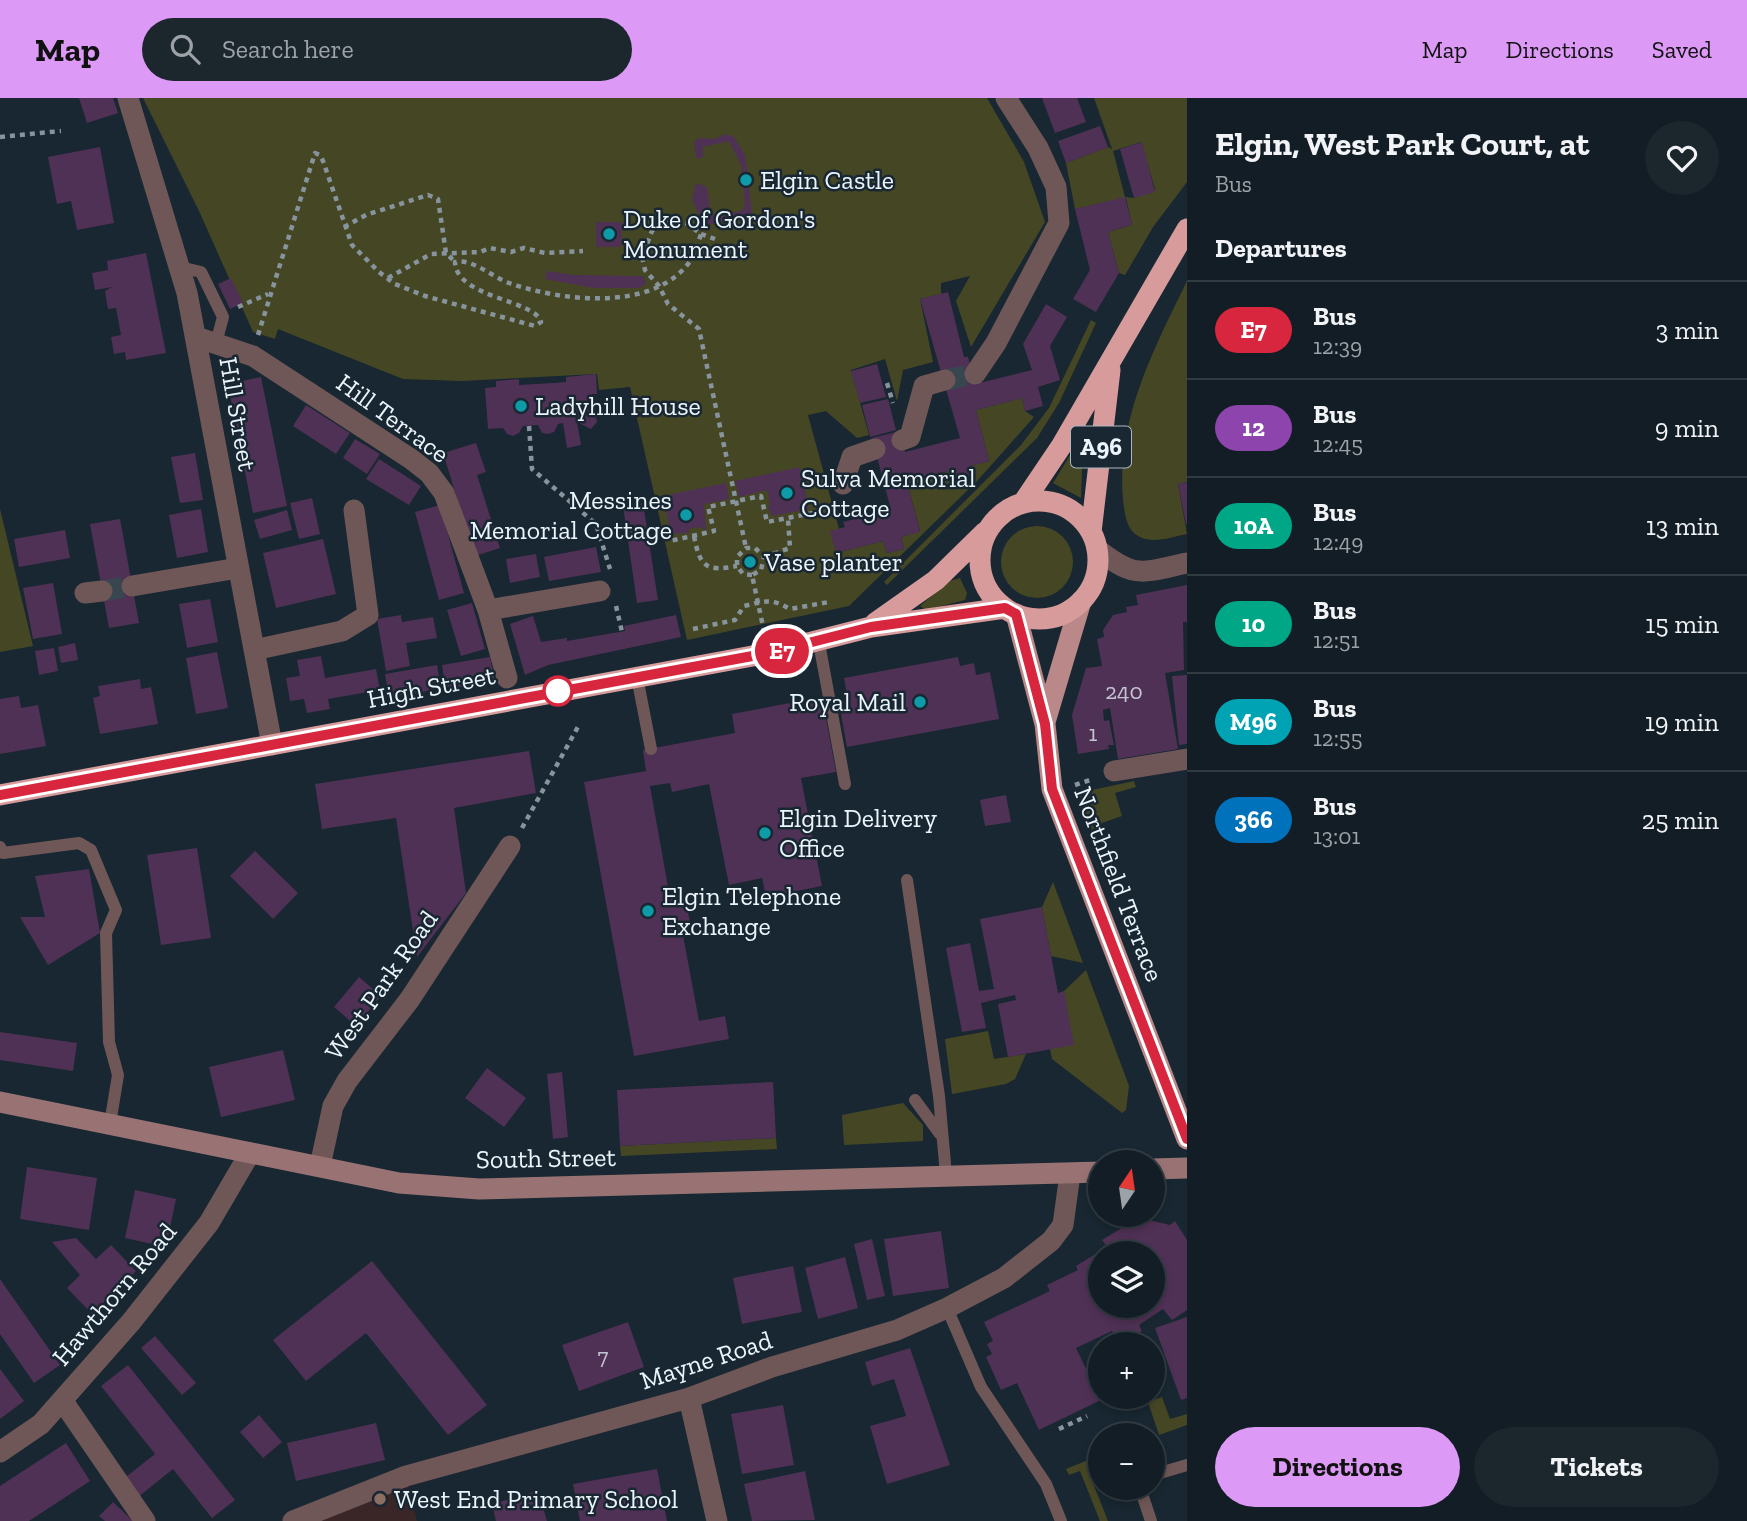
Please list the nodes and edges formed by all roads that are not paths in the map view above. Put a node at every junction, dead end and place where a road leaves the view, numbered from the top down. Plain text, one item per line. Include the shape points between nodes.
1 (128, 98) edge
2 (1006, 98) edge
3 (1187, 229) edge
4 (180, 267) junction
5 (206, 340) junction
6 (1111, 361) junction
7 (975, 374) tunnel mouth
8 (945, 380) tunnel mouth
9 (902, 440) dead end
10 (875, 449) dead end
11 (843, 484) dead end
12 (1023, 503) junction
13 (354, 510) dead end
14 (991, 526) junction
15 (1094, 541) junction
16 (1187, 563) edge
17 (239, 568) junction
18 (132, 586) tunnel mouth
19 (600, 591) dead end
20 (1081, 601) junction
21 (488, 610) junction
22 (1010, 611) junction
23 (871, 627) junction
24 (819, 643) junction
25 (254, 650) junction
26 (637, 677) junction
27 (507, 678) dead end
28 (1045, 724) junction
29 (272, 745) junction
30 (650, 748) dead end
31 (1187, 759) edge
32 (1114, 771) dead end
33 (845, 784) dead end
34 (0, 795) edge
35 (510, 846) road end
36 (0, 847) edge
37 (908, 880) dead end
38 (915, 1100) dead end
39 (0, 1102) edge
40 (110, 1124) junction
41 (942, 1137) junction
42 (1187, 1139) edge
43 (250, 1153) junction
44 (320, 1166) junction
45 (1187, 1168) edge
46 (1166, 1169) edge
47 (1088, 1173) edge
48 (1070, 1174) junction
49 (946, 1175) junction
50 (947, 1308) junction
51 (690, 1398) junction
52 (62, 1399) junction
53 (0, 1452) edge
54 (1187, 1465) edge
55 (1165, 1471) edge
56 (1144, 1500) edge
57 (145, 1521) edge
58 (293, 1521) edge
59 (717, 1521) edge
60 (1060, 1521) edge
61 (1151, 1521) edge

1 - 4 street, Hill Street
2 - 7 street via 1048,167 1056,187 1059,223
3 - 6 highway, A96
4 - 5 street, Hill Street
4 - 5 lane via 201,272 223,317
5 - 17 street, Hill Street
5 - 21 street, Hill Terrace via 253,356 411,459 436,481
6 - 12 highway, A96
6 - 15 highway, A96
8 - 9 street via 924,386 910,437
10 - 11 street via 852,457
12 - 14 highway, A96
12 - 15 highway, A96 via 1062,506 1082,520
13 - 25 street via 368,615 342,631
14 - 22 highway via 980,555 981,570 990,592
14 - 23 highway, High Street / A96 via 936,580
15 - 16 street via 1117,565 1137,572
15 - 20 highway, A96 via 1095,577
17 - 18 street
17 - 25 street, Hill Street
19 - 21 street
20 - 22 highway, A96 via 1044,619
20 - 28 main road, Northfield Terrace
21 - 27 street, Hill Terrace
22 - 23 highway, High Street / A96
22 - 28 main road, Northfield Terrace
23 - 24 highway, High Street / A96
24 - 26 highway, High Street / A96
24 - 33 lane
25 - 29 street, Hill Street
26 - 29 highway, High Street / A96
26 - 30 lane
28 - 42 main road, Northfield Terrace via 1052,789
29 - 34 highway, High Street / A96
31 - 32 street
35 - 44 street, West Park Road via 410,999 347,1081 333,1106
36 - 40 lane via 4,853 79,843 91,850 116,910 106,933 109,1042 118,1075
37 - 41 lane
38 - 41 lane
39 - 40 street, South Street
40 - 43 street, South Street
41 - 49 lane
43 - 44 street, South Street
43 - 52 street, Hawthorn Road via 209,1223 131,1322
44 - 49 street, South Street via 399,1183 479,1189
45 - 46 street
47 - 48 street, South Street
48 - 49 street, South Street
48 - 50 street, Mayne Road via 1063,1225 1051,1241 1004,1278
50 - 51 street, Mayne Road via 897,1330 772,1367
50 - 60 lane via 981,1387 1046,1484
51 - 58 street, Mayne Road via 406,1476
51 - 59 street
52 - 53 street, Hawthorn Road via 41,1424
52 - 57 street
54 - 55 lane
56 - 61 lane

